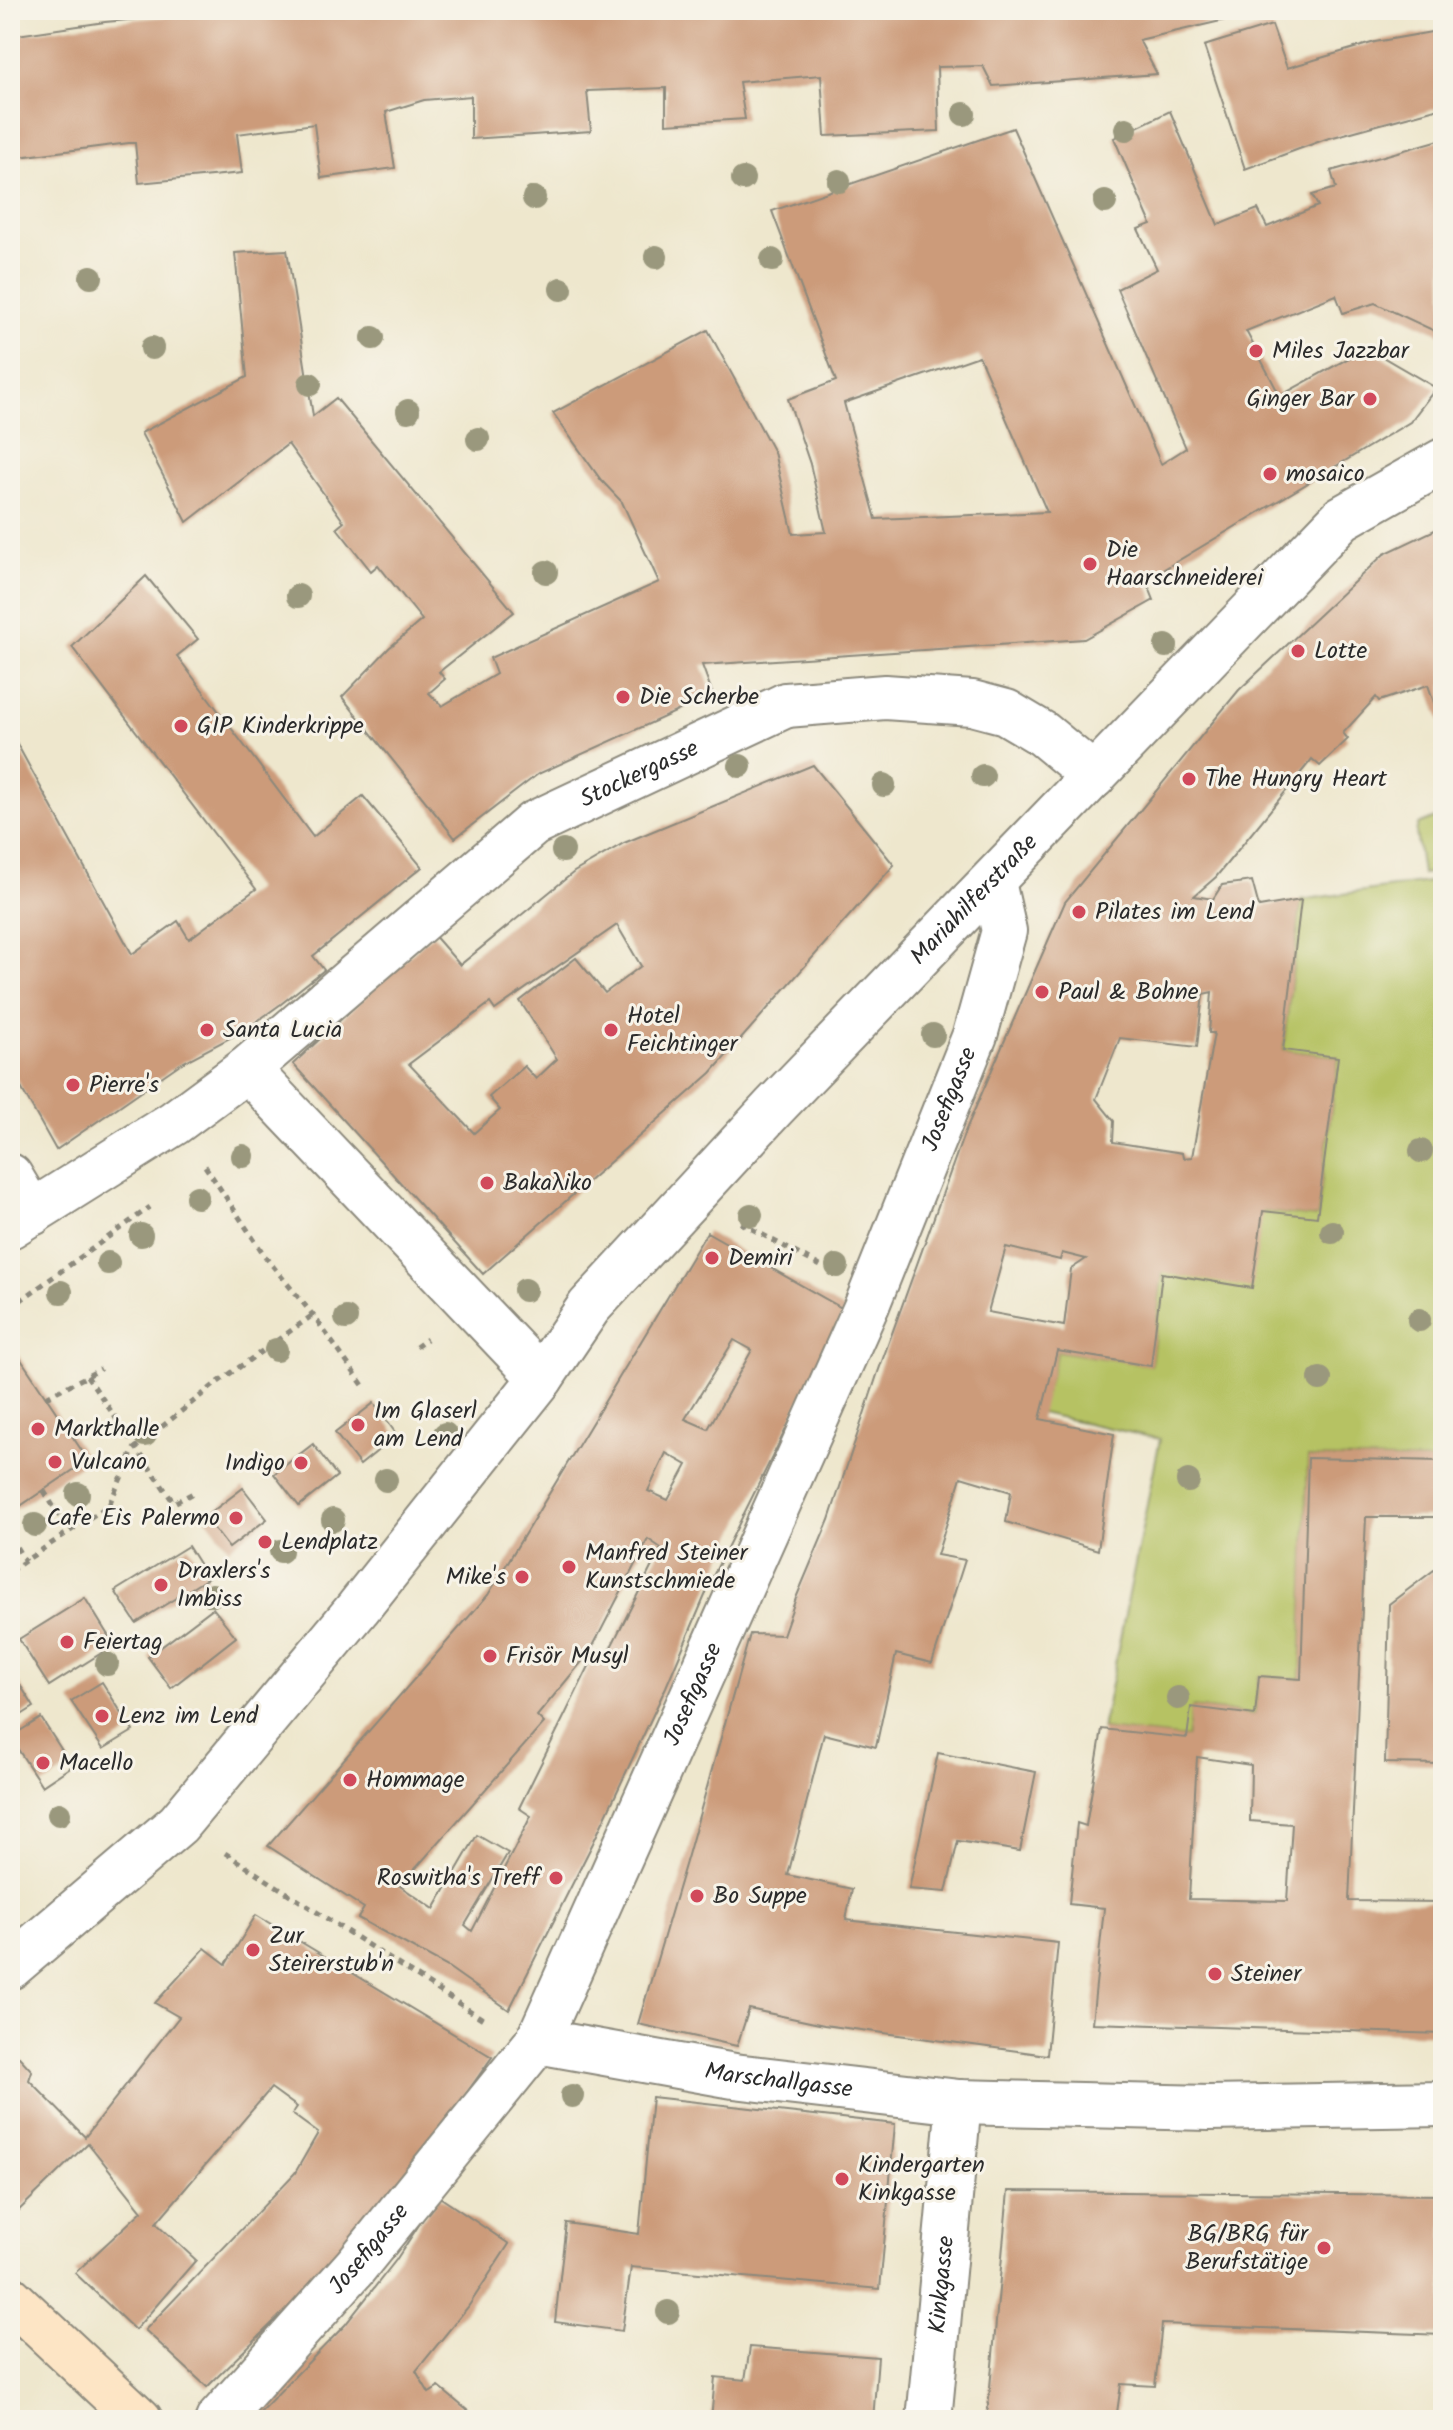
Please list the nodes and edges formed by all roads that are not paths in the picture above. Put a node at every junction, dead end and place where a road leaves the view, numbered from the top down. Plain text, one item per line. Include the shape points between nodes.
1 (1443, 461) edge
2 (1094, 776) junction
3 (993, 882) junction
4 (247, 1069) junction
5 (10, 1176) edge
6 (21, 1219) edge
7 (541, 1378) junction
8 (10, 1967) edge
9 (538, 2041) junction
10 (959, 2102) junction
11 (1443, 2104) edge
12 (10, 2298) edge
13 (140, 2420) edge
14 (218, 2420) edge
15 (929, 2420) edge

1 - 2 street, Mariahilferstraße via 1342,518
2 - 3 street, Mariahilferstraße
2 - 4 street, Stockergasse via 1043,734 1006,712 972,703 885,697 786,705 533,824
3 - 7 street, Mariahilferstraße via 589,1307
3 - 9 street, Josefigasse via 1004,931 975,1035 867,1305
4 - 6 street via 174,1123
4 - 7 street
5 - 6 street
7 - 8 street via 178,1824
9 - 10 street, Marschallgasse via 734,2076
9 - 14 street, Josefigasse via 355,2267
10 - 11 street, Marschallgasse via 1209,2108
10 - 15 street, Kinkgasse
12 - 13 main road

